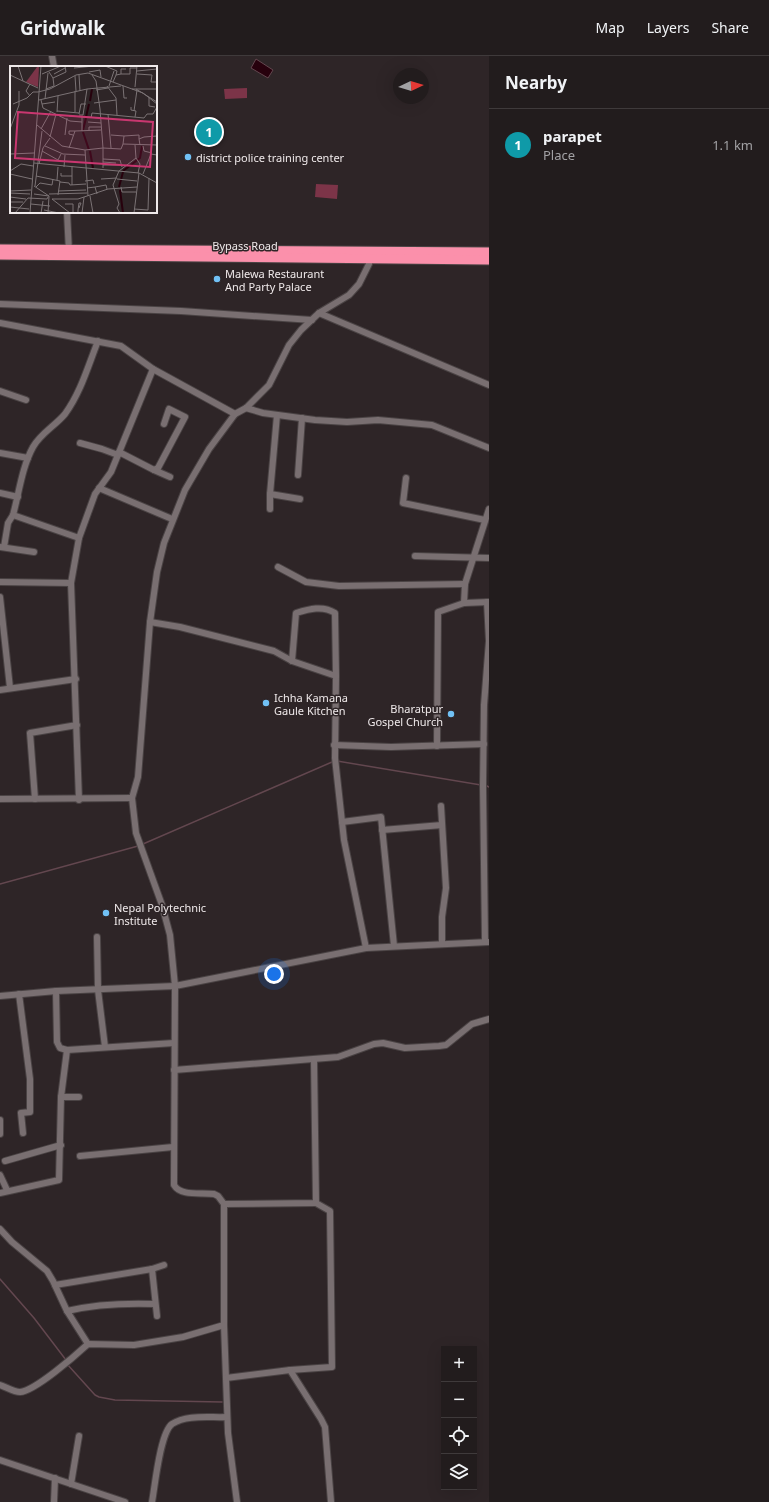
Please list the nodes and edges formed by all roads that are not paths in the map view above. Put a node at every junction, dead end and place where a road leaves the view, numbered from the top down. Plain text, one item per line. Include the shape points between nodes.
1 (52, 56) edge
2 (54, 66) edge
3 (67, 213) edge
4 (0, 249) edge
5 (489, 252) edge
6 (69, 253) junction
7 (0, 255) edge
8 (370, 255) junction
9 (489, 260) edge
10 (0, 304) edge
11 (319, 313) junction
12 (312, 320) junction
13 (0, 324) edge
14 (98, 341) junction
15 (153, 369) junction
16 (489, 385) edge
17 (0, 392) edge
18 (26, 400) dead end
19 (246, 408) junction
20 (235, 414) junction
21 (277, 415) junction
22 (302, 418) junction
23 (164, 424) dead end
24 (80, 443) dead end
25 (489, 448) edge
26 (0, 453) edge
27 (119, 453) junction
28 (28, 458) junction
29 (154, 470) junction
30 (298, 475) dead end
31 (170, 477) dead end
32 (406, 478) dead end
33 (99, 488) junction
34 (0, 493) edge
35 (270, 494) junction
36 (18, 496) junction
37 (300, 499) dead end
38 (270, 509) dead end
39 (489, 509) edge
40 (13, 515) junction
41 (172, 520) junction
42 (485, 520) junction
43 (79, 538) junction
44 (2, 547) edge
45 (34, 552) dead end
46 (415, 556) dead end
47 (474, 558) junction
48 (489, 558) edge
49 (278, 567) dead end
50 (0, 582) edge
51 (71, 583) junction
52 (465, 584) junction
53 (0, 597) edge
54 (488, 602) edge
55 (464, 603) junction
56 (150, 622) junction
57 (292, 661) junction
58 (336, 676) junction
59 (76, 679) junction
60 (10, 688) junction
61 (0, 690) edge
62 (487, 705) edge
63 (77, 725) junction
64 (484, 744) junction
65 (334, 745) junction
66 (437, 746) junction
67 (132, 798) junction
68 (0, 799) edge
69 (35, 799) junction
70 (79, 800) junction
71 (441, 806) dead end
72 (342, 822) junction
73 (442, 825) junction
74 (382, 830) junction
75 (486, 833) edge
76 (97, 937) dead end
77 (487, 942) edge
78 (442, 944) junction
79 (394, 946) junction
80 (366, 948) junction
81 (175, 986) junction
82 (98, 990) junction
83 (56, 991) junction
84 (19, 994) junction
85 (0, 996) edge
86 (489, 1019) edge
87 (174, 1043) junction
88 (105, 1047) junction
89 (67, 1050) junction
90 (314, 1060) junction
91 (174, 1070) junction
92 (61, 1097) junction
93 (79, 1097) dead end
94 (0, 1120) edge
95 (23, 1133) dead end
96 (0, 1134) edge
97 (61, 1145) junction
98 (173, 1147) junction
99 (80, 1156) dead end
100 (5, 1161) dead end
101 (0, 1175) edge
102 (7, 1190) junction
103 (0, 1193) edge
104 (224, 1204) junction
105 (316, 1204) junction
106 (0, 1229) edge
107 (164, 1266) dead end
108 (152, 1269) junction
109 (56, 1285) junction
110 (155, 1304) junction
111 (67, 1311) junction
112 (157, 1316) dead end
113 (224, 1325) junction
114 (88, 1344) junction
115 (290, 1370) junction
116 (226, 1378) junction
117 (0, 1385) edge
118 (227, 1417) junction
119 (79, 1436) dead end
120 (0, 1460) edge
121 (55, 1478) junction
122 (71, 1484) junction
123 (54, 1502) edge
124 (125, 1502) edge
125 (152, 1502) edge
126 (237, 1502) edge
127 (331, 1502) edge

1 - 2 street
3 - 6 street
4 - 6 highway, Bypass Road
5 - 8 highway, Bypass Road
6 - 7 highway, Bypass Road
6 - 8 highway, Bypass Road
8 - 9 highway, Bypass Road
8 - 11 street via 369,264 359,284 349,295
10 - 12 street via 180,311
11 - 12 street
11 - 16 street
12 - 19 street via 289,345 269,385
13 - 14 street
14 - 15 street via 121,346
14 - 28 street via 75,399 60,419 38,439
15 - 20 street
15 - 27 street
17 - 18 street
19 - 20 street
19 - 21 street
20 - 41 street via 197,469
21 - 22 street
21 - 35 street
22 - 25 street via 347,422 378,420 432,425
22 - 30 street
23 - 29 street via 169,409 185,417 158,468
24 - 27 street
26 - 28 street
27 - 29 street
27 - 33 street via 111,472
28 - 36 street
29 - 31 street
32 - 42 street via 403,502
33 - 41 street
33 - 43 street
34 - 36 street
35 - 37 street
35 - 38 street
36 - 40 street
39 - 42 street
40 - 43 street
40 - 44 street via 8,523
41 - 56 street via 160,560
42 - 47 street
43 - 51 street
44 - 45 street
46 - 47 street
47 - 48 street
47 - 52 street
49 - 52 street via 306,582 338,586
50 - 51 street
51 - 59 street
52 - 55 street
53 - 60 street
54 - 55 street
54 - 62 street
55 - 66 street via 438,612
56 - 57 street via 274,651
56 - 67 street via 139,770
57 - 58 street
57 - 58 street via 296,613 317,608 331,610 335,613
58 - 65 street
59 - 60 street
59 - 63 street
60 - 61 street
62 - 64 street
63 - 69 street via 30,733
63 - 70 street
64 - 66 street
64 - 75 street
65 - 66 street
65 - 72 street
67 - 70 street
67 - 81 street via 136,833 170,935
68 - 69 street
69 - 70 street
71 - 73 street
72 - 74 street via 381,818
72 - 80 street
73 - 74 street
73 - 78 street via 446,888
74 - 79 street
75 - 77 street
76 - 82 street
77 - 78 street
78 - 79 street
79 - 80 street
80 - 81 street
81 - 82 street
81 - 87 street
82 - 83 street
82 - 88 street
83 - 84 street
83 - 89 street via 57,1042 60,1048
84 - 85 street
84 - 95 street via 30,1079 30,1112 21,1114
86 - 90 street via 472,1024 446,1045 405,1048 383,1043 374,1044 338,1057
87 - 88 street
87 - 91 street
88 - 89 street
89 - 92 street
90 - 91 street
90 - 105 street
91 - 98 street
92 - 93 street
92 - 97 street
94 - 96 street
97 - 100 street
97 - 102 street via 59,1180
98 - 99 street
98 - 104 street via 174,1179 177,1189 183,1192 214,1194
101 - 102 street
102 - 103 street
104 - 105 street
104 - 113 street
105 - 115 street via 330,1211 332,1368
106 - 109 street via 47,1271
107 - 108 street
108 - 109 street
108 - 110 street
109 - 111 street
110 - 111 street via 97,1305
110 - 112 street
111 - 114 street
113 - 114 street via 183,1337 134,1345
113 - 116 street
114 - 117 street via 62,1367 22,1392
115 - 116 street
115 - 127 street via 325,1427
116 - 118 street
118 - 125 street via 192,1418 172,1424 163,1442
118 - 126 street
119 - 122 street
120 - 121 street
121 - 122 street
121 - 123 street
122 - 124 street

